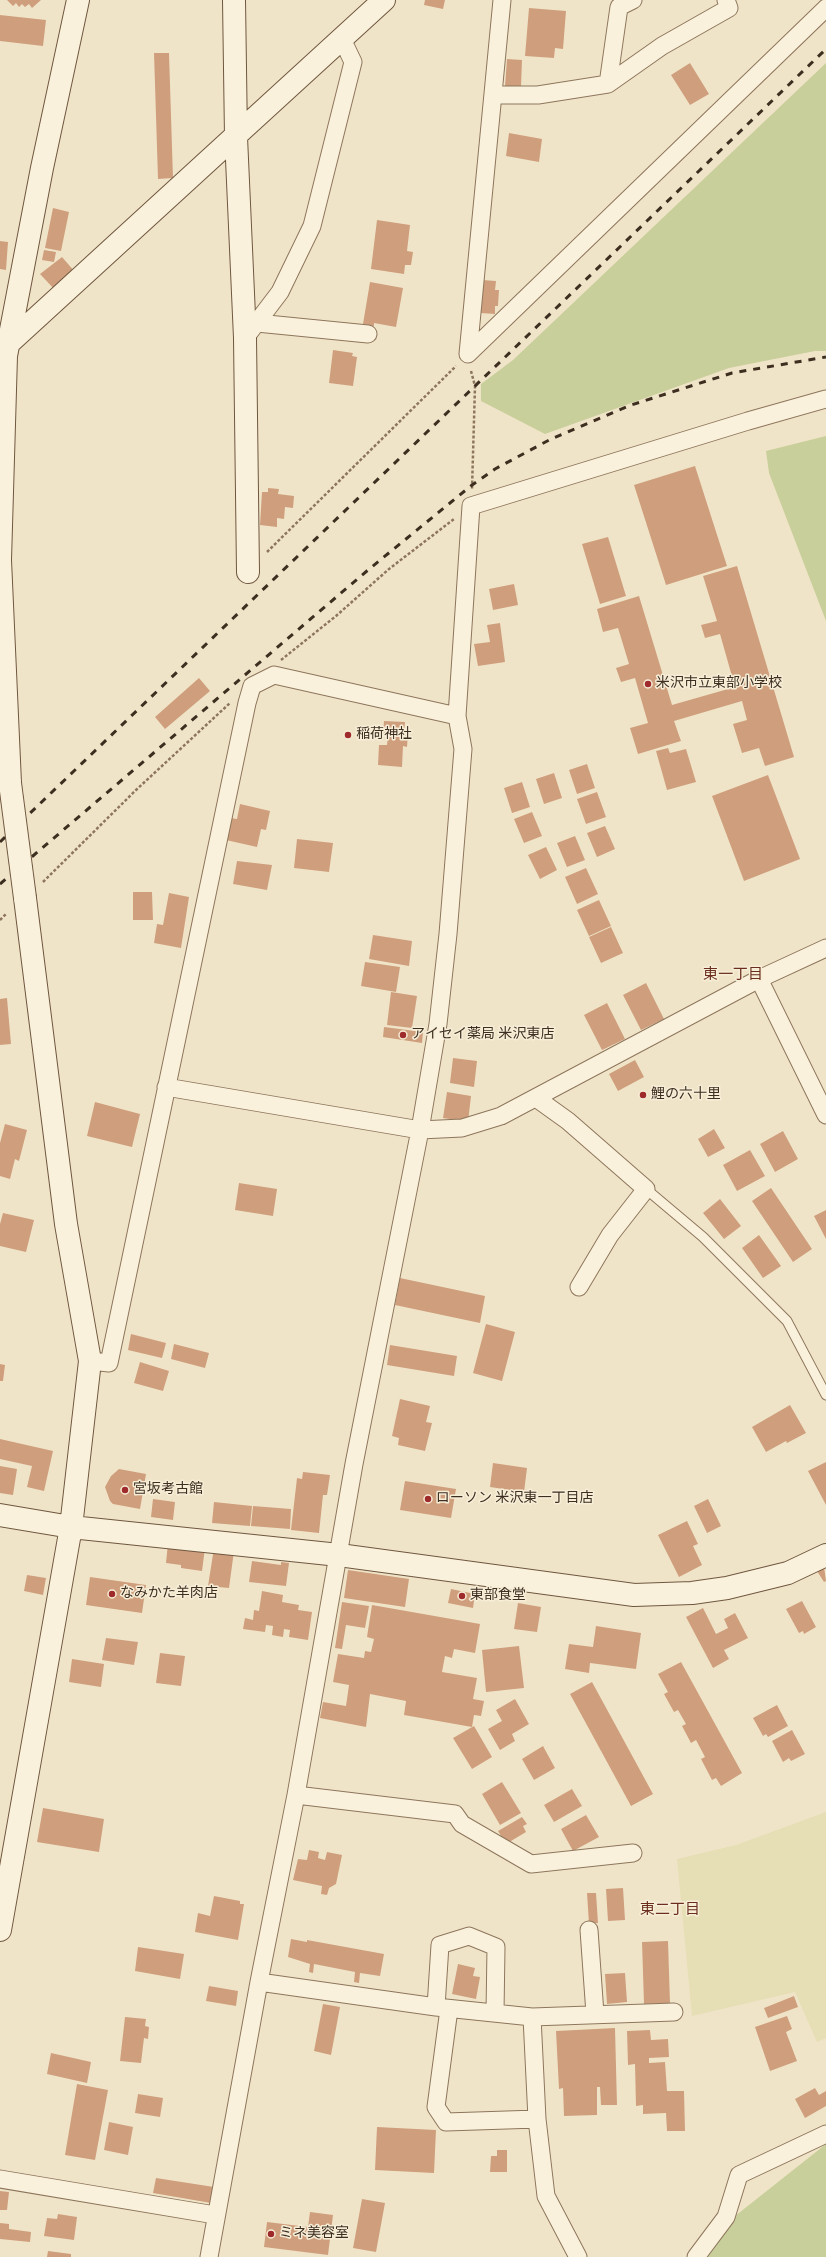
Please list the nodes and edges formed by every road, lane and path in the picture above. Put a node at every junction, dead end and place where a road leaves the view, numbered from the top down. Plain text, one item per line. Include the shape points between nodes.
1 (78, 0) edge
2 (234, 0) edge
3 (384, 0) edge
4 (502, 0) edge
5 (633, 0) edge
6 (726, 0) edge
7 (826, 8) edge
8 (342, 39) junction
9 (608, 84) junction
10 (493, 95) junction
11 (236, 137) junction
12 (251, 330) junction
13 (368, 334) dead end
14 (5, 353) edge
15 (468, 354) junction
16 (826, 399) edge
17 (471, 506) junction
18 (248, 572) joint
19 (458, 716) junction
20 (826, 948) edge
21 (759, 979) junction
22 (166, 1087) junction
23 (536, 1098) junction
24 (826, 1115) edge
25 (420, 1130) junction
26 (646, 1189) junction
27 (579, 1287) dead end
28 (90, 1361) junction
29 (826, 1395) edge
30 (0, 1515) edge
31 (71, 1527) junction
32 (826, 1555) edge
33 (339, 1556) junction
34 (296, 1795) junction
35 (633, 1853) dead end
36 (0, 1930) edge
37 (589, 1930) dead end
38 (259, 1982) junction
39 (443, 2008) junction
40 (674, 2012) dead end
41 (495, 2014) junction
42 (595, 2014) junction
43 (532, 2017) junction
44 (537, 2119) junction
45 (826, 2134) edge
46 (0, 2179) edge
47 (215, 2215) junction
48 (209, 2257) edge
49 (578, 2257) edge
50 (696, 2257) edge

1 - 14 street
2 - 11 street
3 - 8 street
4 - 10 street
5 - 9 street via 619,7
6 - 9 street via 729,8 662,46
7 - 15 street
8 - 11 street
8 - 12 street via 353,62 312,226 280,292
9 - 10 street via 538,95
10 - 15 street
11 - 12 street
11 - 14 street
12 - 13 street
12 - 18 street
14 - 28 street, bridge via 0,560 10,783 66,1224
15 - 17 path via 475,386
15 - 18 path
16 - 17 street
17 - 19 street
19 - 22 street via 274,676 252,686
19 - 25 street via 463,749 448,934 438,1024
20 - 21 street
21 - 23 street
21 - 24 street
22 - 25 street
22 - 28 street via 109,1363
23 - 25 street via 501,1116 462,1128
23 - 26 street via 568,1121
25 - 33 street via 354,1464
26 - 27 street via 610,1235
26 - 29 lane via 703,1237 787,1321
28 - 31 street
30 - 31 street
31 - 33 street
31 - 36 street
32 - 33 street via 788,1573 727,1588 692,1593 634,1595
33 - 34 street
34 - 35 street via 455,1814 462,1824 531,1864
34 - 38 street
37 - 42 street
38 - 39 street
38 - 47 street
39 - 41 street
39 - 41 street via 440,1945 469,1936 496,1947
39 - 44 street via 436,2107 446,2122
40 - 42 street
41 - 43 street
42 - 43 street
43 - 44 street
44 - 49 street via 546,2196
45 - 50 street via 739,2176 726,2217
46 - 47 street
47 - 48 street

